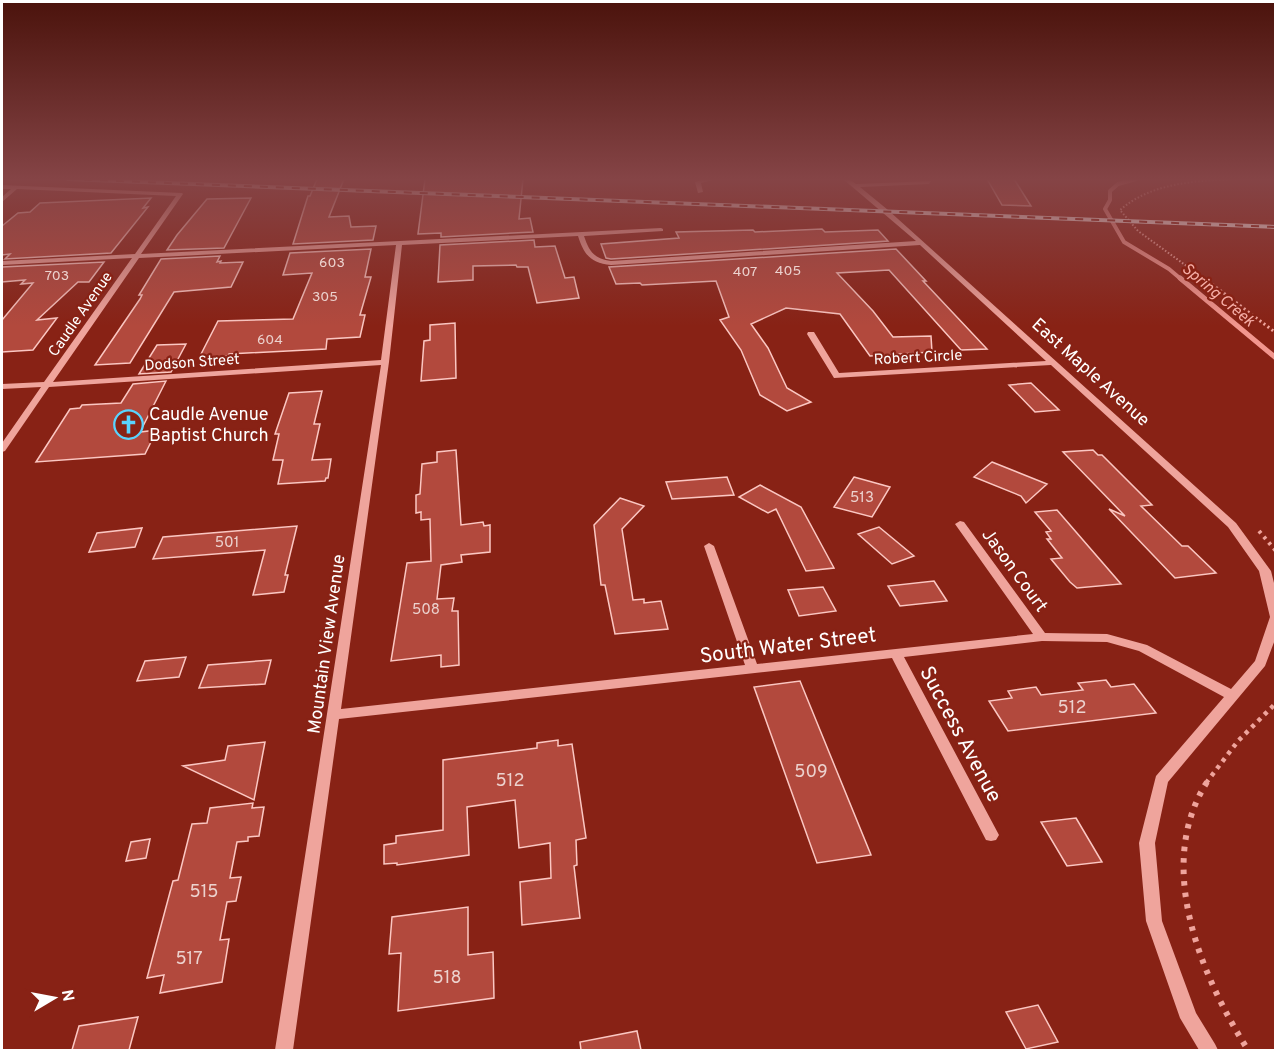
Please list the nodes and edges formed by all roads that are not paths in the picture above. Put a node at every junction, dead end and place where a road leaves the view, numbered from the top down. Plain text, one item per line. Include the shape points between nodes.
1 (157, 228) edge
2 (904, 228) edge
3 (661, 230) dead end
4 (580, 234) junction
5 (399, 243) junction
6 (921, 243) junction
7 (138, 256) junction
8 (2, 263) edge
9 (811, 334) dead end
10 (384, 362) junction
11 (1051, 363) junction
12 (48, 384) junction
13 (2, 386) edge
14 (2, 449) edge
15 (960, 524) dead end
16 (709, 546) dead end
17 (1275, 617) edge
18 (1042, 637) junction
19 (895, 652) junction
20 (753, 669) junction
21 (1233, 696) junction
22 (334, 715) junction
23 (991, 835) dead end
24 (284, 1050) edge
25 (1209, 1050) edge

1 - 7 street, Caudle Avenue
2 - 6 street, East Maple Avenue
3 - 4 street
4 - 5 street
4 - 6 street via 587,255 611,263
5 - 7 street
5 - 10 street, Mountain View Avenue
6 - 11 street, East Maple Avenue
7 - 8 street
7 - 12 street, Caudle Avenue
9 - 11 street, Robert Circle via 837,376
10 - 12 street, Dodson Street
10 - 22 street, Mountain View Avenue
11 - 17 street, East Maple Avenue via 1232,525 1264,571
12 - 13 street, Dodson Street
12 - 14 street, Caudle Avenue
15 - 18 street, Jason Court
16 - 20 street
17 - 21 street, East Maple Avenue via 1261,663
18 - 19 street, South Water Street
18 - 21 street, South Water Street via 1107,638 1143,648
19 - 20 street, South Water Street
19 - 23 street, Success Avenue
20 - 22 street, South Water Street
21 - 25 street, East Maple Avenue via 1161,780 1147,843 1154,921 1189,1018
22 - 24 street, Mountain View Avenue

